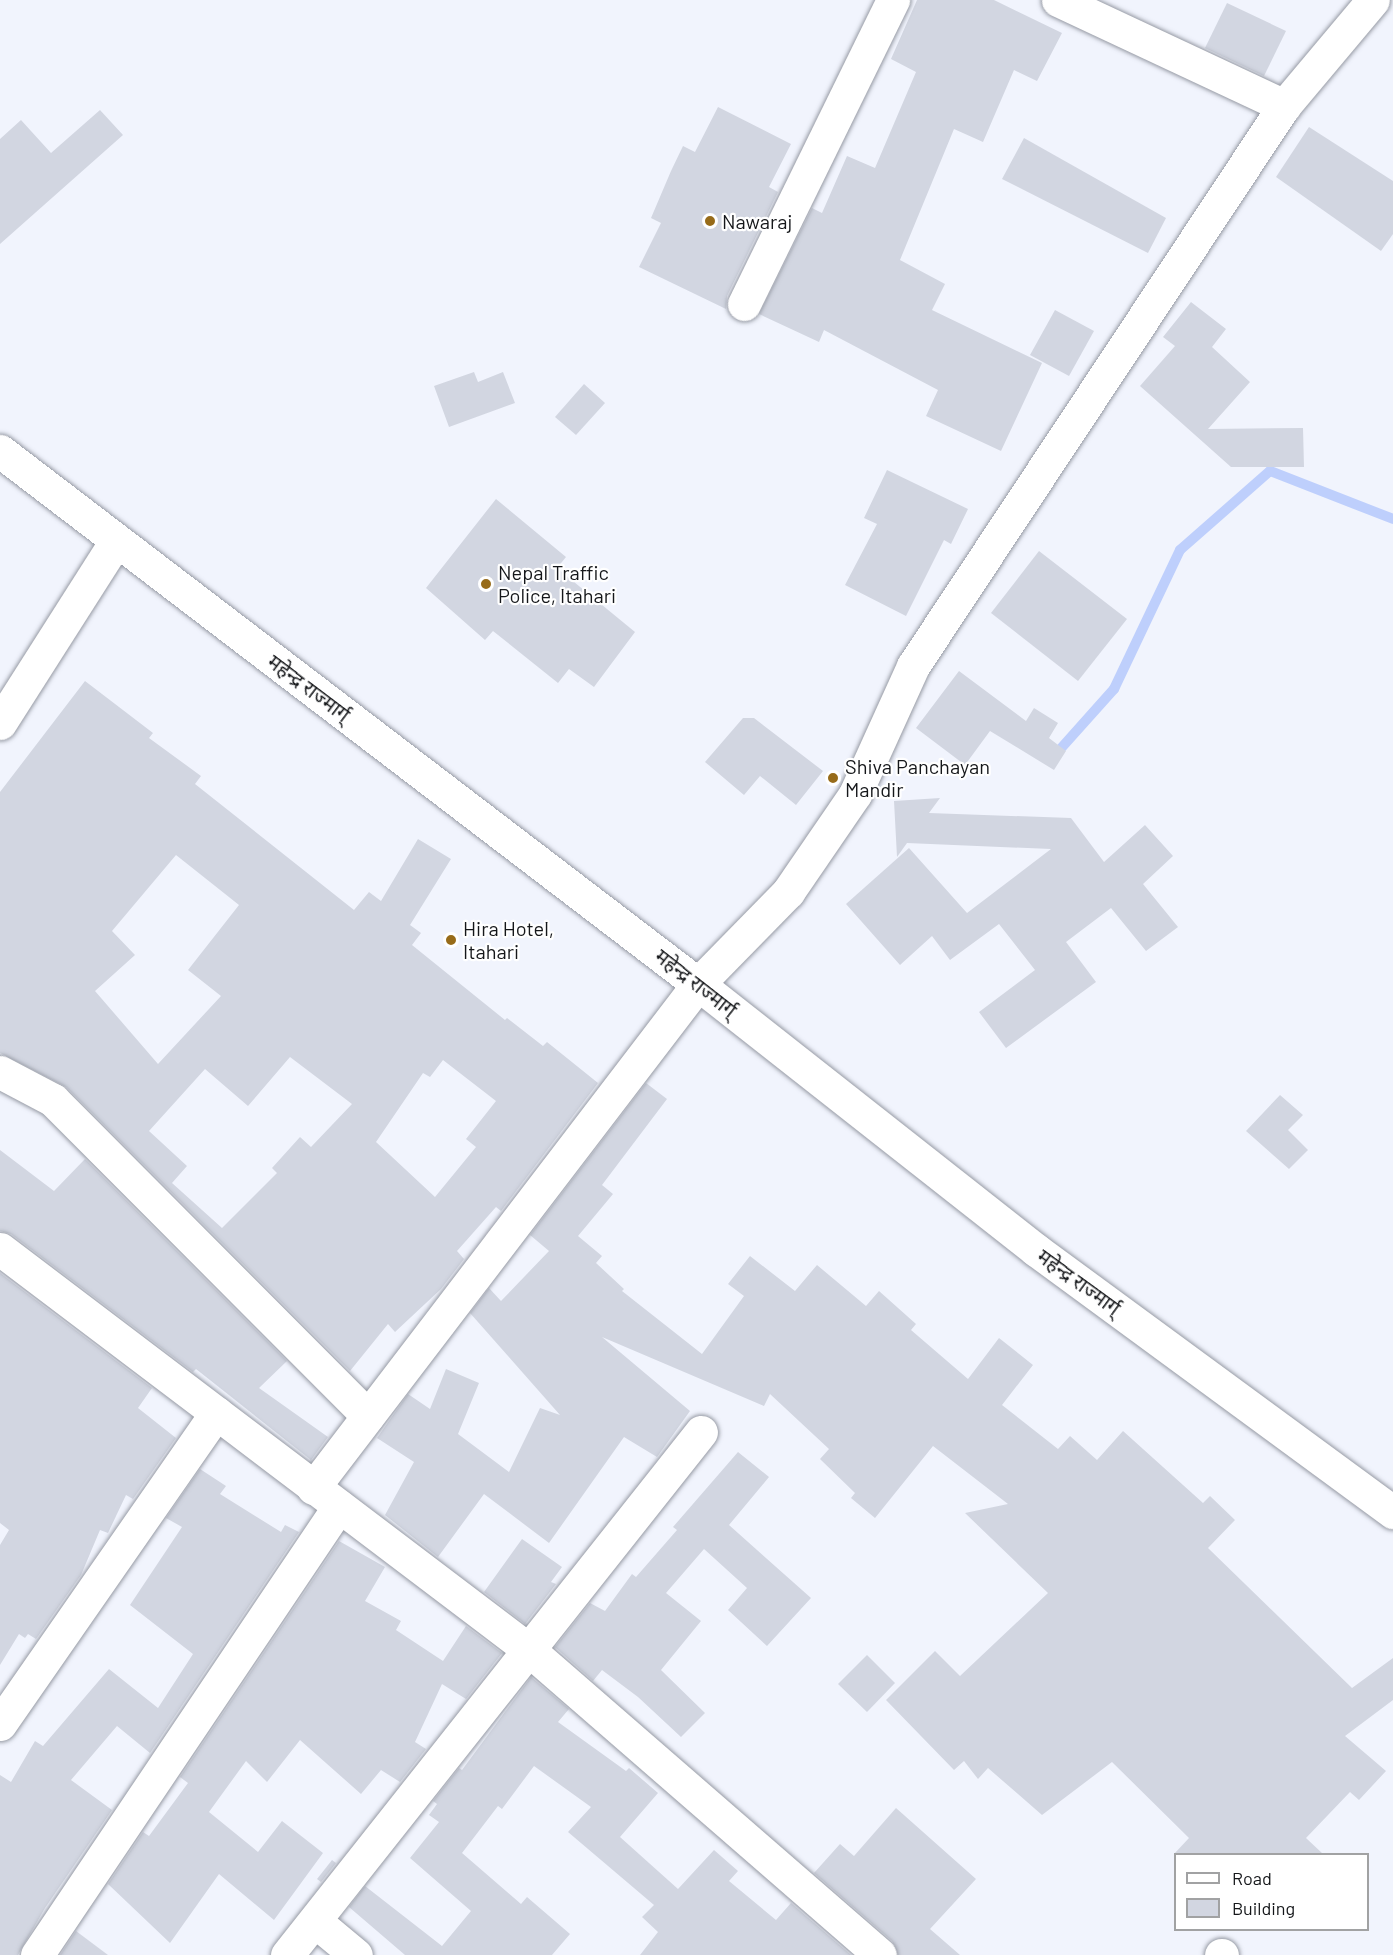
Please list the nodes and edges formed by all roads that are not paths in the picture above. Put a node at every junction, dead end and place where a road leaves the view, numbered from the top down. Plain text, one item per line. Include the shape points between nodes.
1 (894, 0) edge
2 (1058, 0) edge
3 (1373, 0) edge
4 (1284, 106) junction
5 (744, 304) dead end
6 (0, 451) edge
7 (116, 541) junction
8 (0, 723) edge
9 (698, 984) junction
10 (0, 1072) edge
11 (0, 1249) edge
12 (216, 1413) junction
13 (368, 1416) junction
14 (701, 1432) dead end
15 (326, 1497) junction
16 (1388, 1500) edge
17 (528, 1649) junction
18 (0, 1724) edge
19 (315, 1921) junction
20 (37, 1955) edge
21 (287, 1955) edge
22 (356, 1955) edge
23 (880, 1955) edge

1 - 5 main road
2 - 4 main road
3 - 4 main road
4 - 9 main road via 913,666 855,794 788,892
6 - 7 main road, महेन्द्र राज्मार्ग्
7 - 8 main road
7 - 9 main road, महेन्द्र राज्मार्ग्
9 - 13 main road
9 - 16 main road, महेन्द्र राज्मार्ग् via 1036,1250
10 - 13 main road via 52,1100
11 - 12 main road
12 - 15 main road
12 - 18 main road
13 - 15 main road
14 - 17 main road
15 - 17 main road
15 - 20 main road
17 - 19 main road
17 - 23 main road
19 - 21 main road
19 - 22 main road

